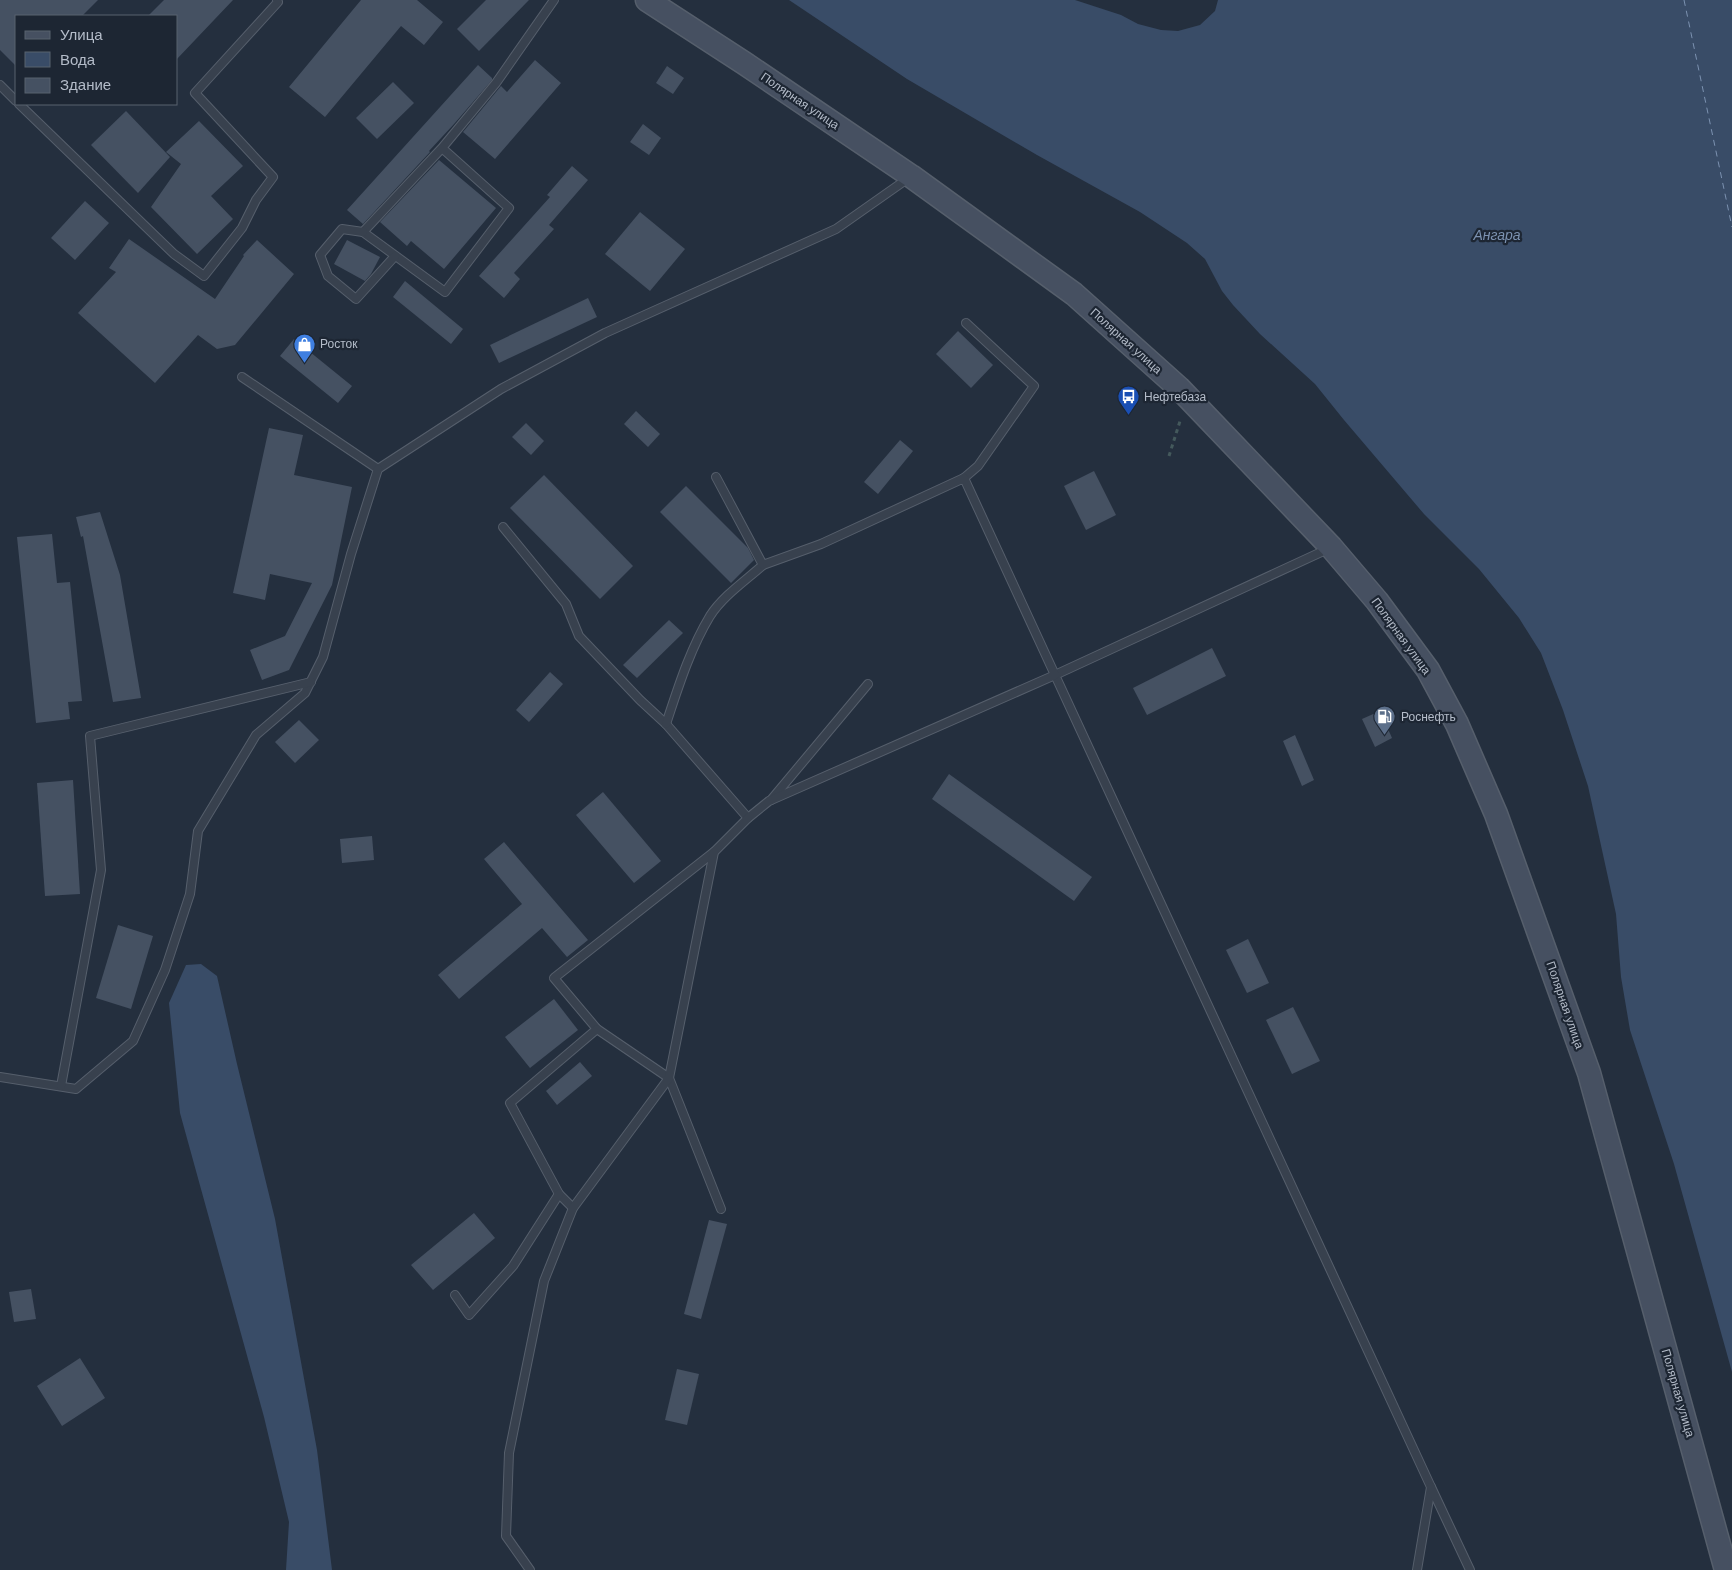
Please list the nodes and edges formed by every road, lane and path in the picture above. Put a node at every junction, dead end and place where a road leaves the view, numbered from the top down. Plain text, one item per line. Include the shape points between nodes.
1 (276, 0) edge
2 (554, 0) edge
3 (647, 0) edge
4 (0, 85) edge
5 (15, 100) edge
6 (20, 105) edge
7 (442, 148) junction
8 (911, 176) junction
9 (363, 232) junction
10 (395, 256) junction
11 (966, 323) dead end
12 (242, 377) dead end
13 (1184, 412) dead end
14 (1169, 456) dead end
15 (378, 469) junction
16 (716, 477) dead end
17 (964, 478) junction
18 (502, 527) dead end
19 (1331, 547) junction
20 (763, 565) junction
21 (1055, 676) junction
22 (311, 682) junction
23 (868, 684) dead end
24 (666, 724) junction
25 (769, 801) junction
26 (748, 818) junction
27 (714, 852) junction
28 (597, 1029) junction
29 (0, 1077) edge
30 (669, 1078) junction
31 (60, 1086) junction
32 (559, 1194) junction
33 (573, 1208) junction
34 (721, 1209) dead end
35 (455, 1295) dead end
36 (1431, 1487) junction
37 (530, 1570) edge
38 (1417, 1570) edge
39 (1470, 1570) edge
40 (1726, 1570) edge

1 - 6 lane via 278,2 195,93 273,177 256,200 242,228 204,276 174,254
2 - 7 lane via 496,83
3 - 8 main road, Полярная улица
4 - 5 lane
7 - 9 lane
7 - 10 lane via 509,208 445,292
8 - 15 lane via 836,229 604,333 501,389
8 - 19 main road, Полярная улица via 1074,294 1179,388
9 - 10 lane
9 - 10 lane via 342,229 320,255 328,276 356,299
11 - 17 lane via 1034,386 978,466
12 - 15 lane
13 - 14 path
15 - 22 lane via 323,657
16 - 20 lane
17 - 20 lane via 821,544
17 - 21 lane
18 - 24 lane via 566,604 579,636
19 - 21 lane
19 - 40 main road, Полярная улица via 1377,601 1428,670 1457,724 1496,814 1589,1073
20 - 24 lane via 728,595 710,616 683,673
21 - 25 lane
21 - 36 lane
22 - 31 lane via 305,693 256,735 198,831 190,894 165,970 133,1041 76,1089
22 - 31 lane via 90,736 101,870
23 - 25 lane
24 - 26 lane
25 - 26 lane
26 - 27 lane
27 - 28 lane via 554,978
27 - 30 lane
28 - 30 lane
28 - 32 lane via 510,1103
29 - 31 lane
30 - 33 lane
30 - 34 lane
32 - 33 lane
32 - 35 lane via 513,1266 468,1315
33 - 37 lane via 544,1281 509,1453 506,1536
36 - 38 lane
36 - 39 lane

